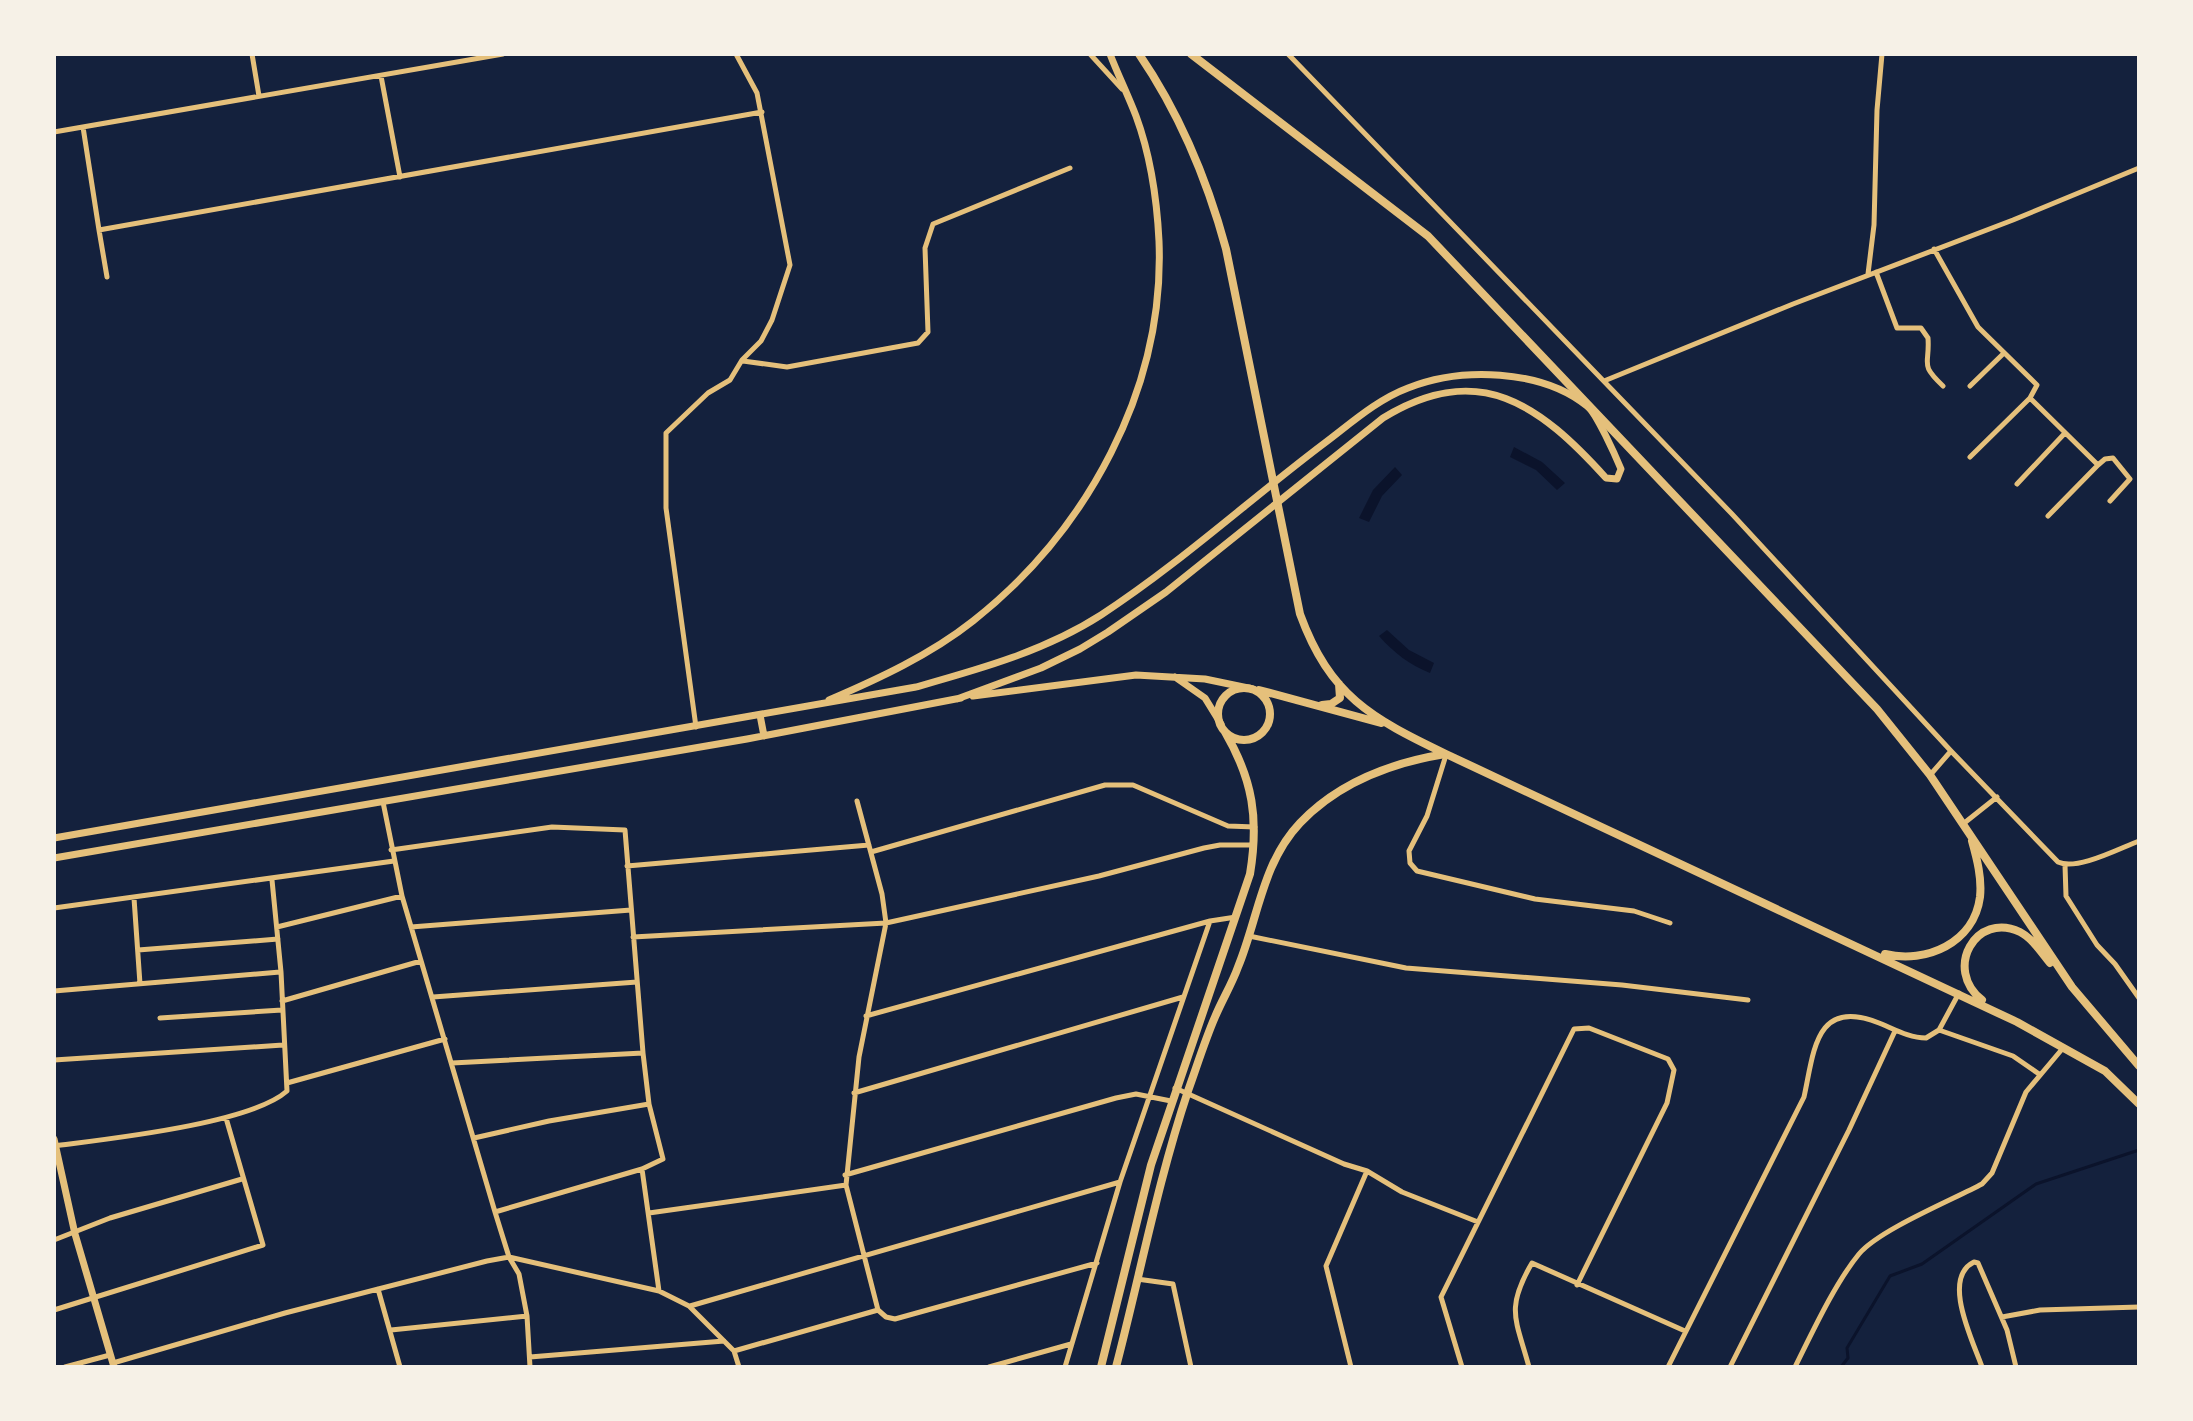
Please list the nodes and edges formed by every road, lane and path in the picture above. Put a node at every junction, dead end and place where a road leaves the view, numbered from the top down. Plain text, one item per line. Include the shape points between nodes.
1 (252, 54) edge
2 (503, 54) edge
3 (736, 54) edge
4 (1090, 54) edge
5 (1110, 54) edge
6 (1139, 54) edge
7 (1191, 54) edge
8 (1288, 54) edge
9 (1882, 54) edge
10 (381, 76) junction
11 (1126, 92) junction
12 (259, 97) junction
13 (762, 112) junction
14 (83, 127) junction
15 (54, 132) edge
16 (1070, 168) dead end
17 (2139, 168) edge
18 (400, 177) junction
19 (99, 230) junction
20 (1934, 249) junction
21 (1876, 272) junction
22 (1868, 275) junction
23 (107, 277) dead end
24 (2004, 353) junction
25 (742, 360) junction
26 (1604, 381) junction
27 (1943, 386) dead end
28 (1970, 386) dead end
29 (2030, 398) junction
30 (1590, 407) junction
31 (2065, 433) junction
32 (1970, 457) dead end
33 (2098, 465) junction
34 (2017, 484) dead end
35 (2110, 501) dead end
36 (2048, 516) dead end
37 (1173, 676) junction
38 (1339, 683) junction
39 (1253, 689) junction
40 (957, 699) junction
41 (816, 705) junction
42 (1317, 706) junction
43 (760, 715) junction
44 (1385, 724) junction
45 (696, 727) junction
46 (1223, 728) junction
47 (764, 736) junction
48 (1951, 751) junction
49 (1446, 754) junction
50 (1930, 775) junction
51 (1997, 797) junction
52 (383, 801) junction
53 (857, 801) dead end
54 (1963, 824) junction
55 (1255, 827) junction
56 (1969, 834) junction
57 (54, 838) edge
58 (2139, 841) edge
59 (869, 845) junction
60 (1255, 845) junction
61 (391, 850) junction
62 (871, 852) junction
63 (54, 858) edge
64 (394, 861) junction
65 (2065, 865) junction
66 (627, 866) junction
67 (272, 880) junction
68 (402, 896) junction
69 (134, 898) junction
70 (54, 908) edge
71 (631, 910) junction
72 (1237, 917) junction
73 (1210, 921) junction
74 (886, 923) junction
75 (1670, 923) dead end
76 (277, 927) junction
77 (411, 927) junction
78 (1249, 936) junction
79 (633, 937) junction
80 (278, 939) junction
81 (1861, 947) junction
82 (138, 950) junction
83 (421, 961) junction
84 (281, 972) junction
85 (637, 982) junction
86 (140, 984) junction
87 (2072, 987) junction
88 (54, 991) edge
89 (1959, 993) junction
90 (433, 997) junction
91 (1185, 997) junction
92 (2139, 998) edge
93 (1748, 1000) dead end
94 (282, 1001) junction
95 (282, 1010) junction
96 (866, 1016) junction
97 (160, 1018) dead end
98 (2017, 1022) junction
99 (1939, 1030) junction
100 (1895, 1031) junction
101 (445, 1039) junction
102 (283, 1045) junction
103 (2064, 1048) junction
104 (643, 1053) junction
105 (54, 1060) edge
106 (452, 1063) junction
107 (2139, 1066) edge
108 (2039, 1074) junction
109 (287, 1083) junction
110 (1175, 1088) junction
111 (854, 1093) junction
112 (1188, 1093) junction
113 (1151, 1095) junction
114 (1171, 1101) junction
115 (649, 1104) junction
116 (2139, 1104) edge
117 (226, 1118) junction
118 (474, 1138) junction
119 (55, 1143) edge
120 (57, 1161) edge
121 (642, 1169) junction
122 (1367, 1171) junction
123 (845, 1175) junction
124 (242, 1179) junction
125 (1120, 1182) junction
126 (846, 1185) junction
127 (495, 1212) junction
128 (649, 1213) junction
129 (1478, 1222) junction
130 (75, 1234) junction
131 (54, 1240) edge
132 (864, 1256) junction
133 (509, 1257) junction
134 (1097, 1263) junction
135 (1137, 1279) junction
136 (1577, 1285) junction
137 (378, 1289) junction
138 (659, 1291) junction
139 (93, 1297) junction
140 (689, 1306) junction
141 (2139, 1307) edge
142 (54, 1310) edge
143 (878, 1310) junction
144 (527, 1316) junction
145 (2002, 1317) junction
146 (391, 1330) junction
147 (1685, 1331) junction
148 (725, 1340) junction
149 (1071, 1344) junction
150 (734, 1351) junction
151 (110, 1354) junction
152 (530, 1357) junction
153 (114, 1365) edge
154 (65, 1367) edge
155 (400, 1367) edge
156 (530, 1367) edge
157 (739, 1367) edge
158 (989, 1367) edge
159 (1065, 1367) edge
160 (1101, 1367) edge
161 (1116, 1367) edge
162 (1191, 1367) edge
163 (1351, 1367) edge
164 (1462, 1367) edge
165 (1529, 1367) edge
166 (1668, 1367) edge
167 (1730, 1367) edge
168 (1795, 1367) edge
169 (1982, 1367) edge
170 (2016, 1367) edge

1 - 12 street
2 - 10 street
3 - 13 street
4 - 11 street
5 - 11 main road
6 - 38 highway via 1194,152 1214,205 1300,614 1315,651
7 - 30 highway via 1428,236
8 - 26 street
9 - 22 street
10 - 12 street
10 - 18 street
11 - 41 main road via 1137,118 1153,197 1159,242 1156,297 1148,350 1127,419 1104,468 1073,518 1030,569 972,622 871,682
12 - 14 street
13 - 18 street
13 - 25 street via 790,265 772,320
14 - 15 street
14 - 19 street
16 - 25 street via 933,224 925,248 928,332 918,343 787,367
17 - 20 street
18 - 19 street
19 - 23 street
20 - 21 street
20 - 24 street via 1978,327
21 - 22 street
21 - 27 street via 1897,328 1921,328 1928,338 1926,365
22 - 26 street
24 - 28 street
24 - 29 street via 2037,385
25 - 45 street via 730,380 708,393 666,433 666,508
26 - 48 street
29 - 31 street
29 - 32 street
30 - 40 main road via 1621,469 1614,480 1528,407 1504,397 1461,392 1422,398 1396,410 1166,592 1080,649
30 - 41 main road via 1519,377 1487,374 1406,389 1306,458 1137,590 1043,646 916,687
30 - 50 highway via 1877,709
31 - 33 street
31 - 34 street
33 - 35 street via 2113,458 2129,475
33 - 36 street
37 - 39 main road
37 - 40 main road via 1136,675
37 - 46 main road via 1205,698
38 - 42 highway via 1340,698
38 - 44 highway
39 - 42 highway
39 - 46 highway via 1226,696 1219,709
39 - 46 highway via 1268,704 1265,729 1250,739 1233,737
40 - 47 main road
41 - 43 main road
42 - 44 highway
43 - 45 main road
43 - 47 main road
44 - 49 highway
45 - 57 main road
46 - 55 highway via 1251,789
47 - 52 main road
48 - 50 street
48 - 51 street
49 - 75 street via 1427,816 1409,851 1417,871 1535,899 1634,911
49 - 78 highway via 1359,778 1300,823 1265,883
49 - 81 highway
50 - 54 highway
51 - 54 street
51 - 65 street
52 - 61 street
52 - 63 main road
53 - 59 street
54 - 56 highway
55 - 60 highway
55 - 62 street via 1228,826 1133,785 1119,784
56 - 81 highway via 1980,896 1962,934 1942,950 1918,957
56 - 87 highway
58 - 65 street
59 - 62 street
59 - 66 street
60 - 72 highway
60 - 74 street via 1204,848
61 - 64 street
61 - 66 street via 552,827 625,830
62 - 74 street
64 - 67 street
64 - 68 street
65 - 92 street via 2066,896
66 - 71 street
67 - 69 street
67 - 76 street
68 - 76 street
68 - 77 street
69 - 70 street
69 - 82 street
71 - 77 street
71 - 79 street
72 - 73 street
72 - 110 highway
73 - 91 street
73 - 96 street
74 - 79 street
74 - 96 street
76 - 80 street
77 - 83 street
78 - 93 street via 1406,968
78 - 112 highway
79 - 85 street
80 - 82 street
80 - 84 street
81 - 89 highway
82 - 86 street
83 - 90 street
83 - 94 street
84 - 86 street
84 - 94 street
85 - 90 street
85 - 104 street
86 - 88 street
87 - 98 highway via 2020,932 1985,932 1964,959 1967,983
87 - 107 highway
89 - 98 highway
89 - 99 street
90 - 101 street
91 - 111 street
91 - 113 street
94 - 95 street
95 - 97 street
95 - 102 street
96 - 111 street
98 - 103 highway
99 - 100 street via 1926,1038
99 - 108 street via 2013,1056
100 - 147 street via 1869,1019 1829,1021 1810,1058 1804,1097
100 - 167 street
101 - 106 street
101 - 109 street
102 - 105 street
102 - 109 street
103 - 108 street
103 - 116 highway via 2105,1071
104 - 106 street
104 - 115 street
106 - 118 street
108 - 168 street via 2026,1092 1992,1173 1982,1184 1860,1252
109 - 117 street via 279,1097
110 - 112 street
110 - 114 highway
111 - 123 street
112 - 122 street
112 - 135 highway
113 - 114 street
113 - 123 street via 1116,1098
113 - 125 street
114 - 160 highway
115 - 118 street
115 - 121 street via 664,1156
117 - 119 street
117 - 124 street
118 - 127 street
119 - 120 main road
120 - 130 main road
121 - 127 street
121 - 128 street
122 - 129 street via 1402,1192
122 - 163 street via 1326,1266
123 - 126 street
124 - 130 street via 110,1218
124 - 139 street via 263,1245
125 - 132 street
125 - 134 street
126 - 128 street
126 - 132 street
127 - 133 street
128 - 138 street
129 - 136 street via 1574,1029 1611,1035 1668,1059 1674,1070 1667,1103
129 - 164 street via 1441,1297
130 - 131 street
130 - 139 main road
132 - 140 street
132 - 143 street
133 - 137 street
133 - 138 street
133 - 144 street via 519,1274
134 - 143 street via 895,1319
134 - 149 street
135 - 161 highway
135 - 162 street via 1173,1284
136 - 147 street
136 - 165 street via 1532,1263 1514,1310
137 - 146 street
137 - 153 street
138 - 140 street
139 - 142 street
139 - 151 main road
140 - 148 street
141 - 145 street via 2040,1310
143 - 150 street
144 - 146 street
144 - 152 street
145 - 169 street via 1978,1263 1966,1265 1958,1294
145 - 170 street
146 - 155 street
147 - 166 street
148 - 150 street
148 - 152 street
149 - 158 street
149 - 159 street
150 - 157 street
151 - 153 main road
151 - 154 street
152 - 156 street

